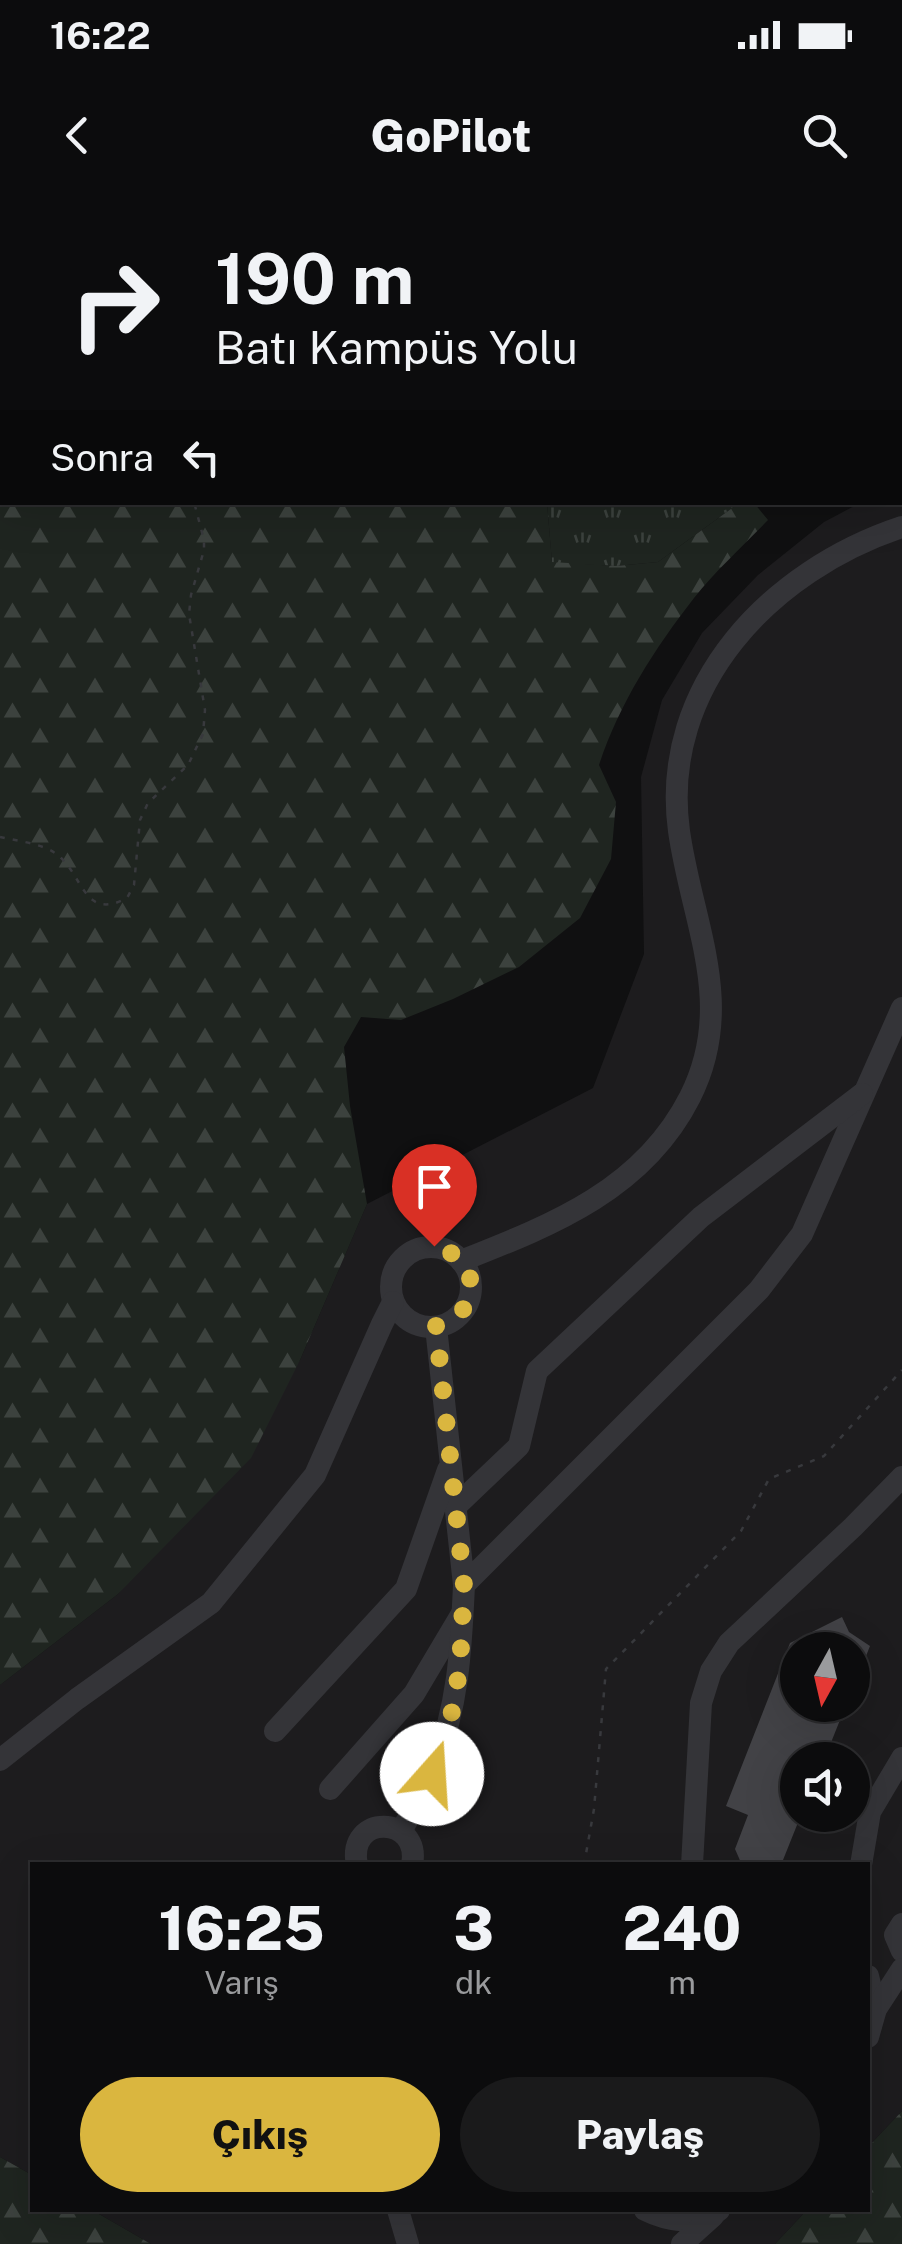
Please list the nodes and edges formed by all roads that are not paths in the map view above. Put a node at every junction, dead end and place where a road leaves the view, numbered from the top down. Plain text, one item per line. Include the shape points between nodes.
1 (902, 526) edge
2 (902, 1008) edge
3 (864, 1092) junction
4 (462, 1262) junction
5 (393, 1302) junction
6 (436, 1326) junction
7 (450, 1462) junction
8 (902, 1477) edge
9 (456, 1507) junction
10 (464, 1585) junction
11 (463, 1612) junction
12 (275, 1731) dead end
13 (902, 1758) edge
14 (0, 1760) edge
15 (330, 1789) dead end
16 (402, 1832) junction
17 (357, 1862) edge
18 (412, 1862) edge
19 (692, 1862) edge
20 (862, 1862) edge
21 (902, 1924) edge
22 (902, 1951) edge
23 (902, 1969) edge
24 (870, 1984) edge
25 (876, 2009) junction
26 (870, 2030) edge
27 (399, 2212) edge
28 (650, 2212) edge
29 (716, 2213) edge
30 (408, 2244) edge
31 (682, 2244) edge

1 - 4 lane via 832,556 773,600 729,646 692,712 676,805 712,1015 700,1071 676,1120 611,1190
2 - 3 lane
3 - 9 lane via 701,1218 538,1371 518,1446
3 - 10 lane via 802,1234 784,1260
4 - 5 lane via 434,1246 407,1253 392,1276
4 - 6 lane via 471,1280 467,1305
5 - 6 lane via 410,1322
5 - 14 lane via 315,1475 211,1603
6 - 7 lane
7 - 9 lane
7 - 12 lane via 406,1589
8 - 19 lane via 729,1643 711,1671 701,1703
9 - 10 lane
10 - 11 lane
11 - 15 lane via 414,1694
11 - 16 lane via 450,1722
13 - 20 lane via 870,1812
16 - 17 lane via 383,1826 365,1833
16 - 18 lane
21 - 22 lane via 896,1935
23 - 25 lane
24 - 25 lane
25 - 26 lane
27 - 30 lane
28 - 29 lane via 687,2221
29 - 31 lane

